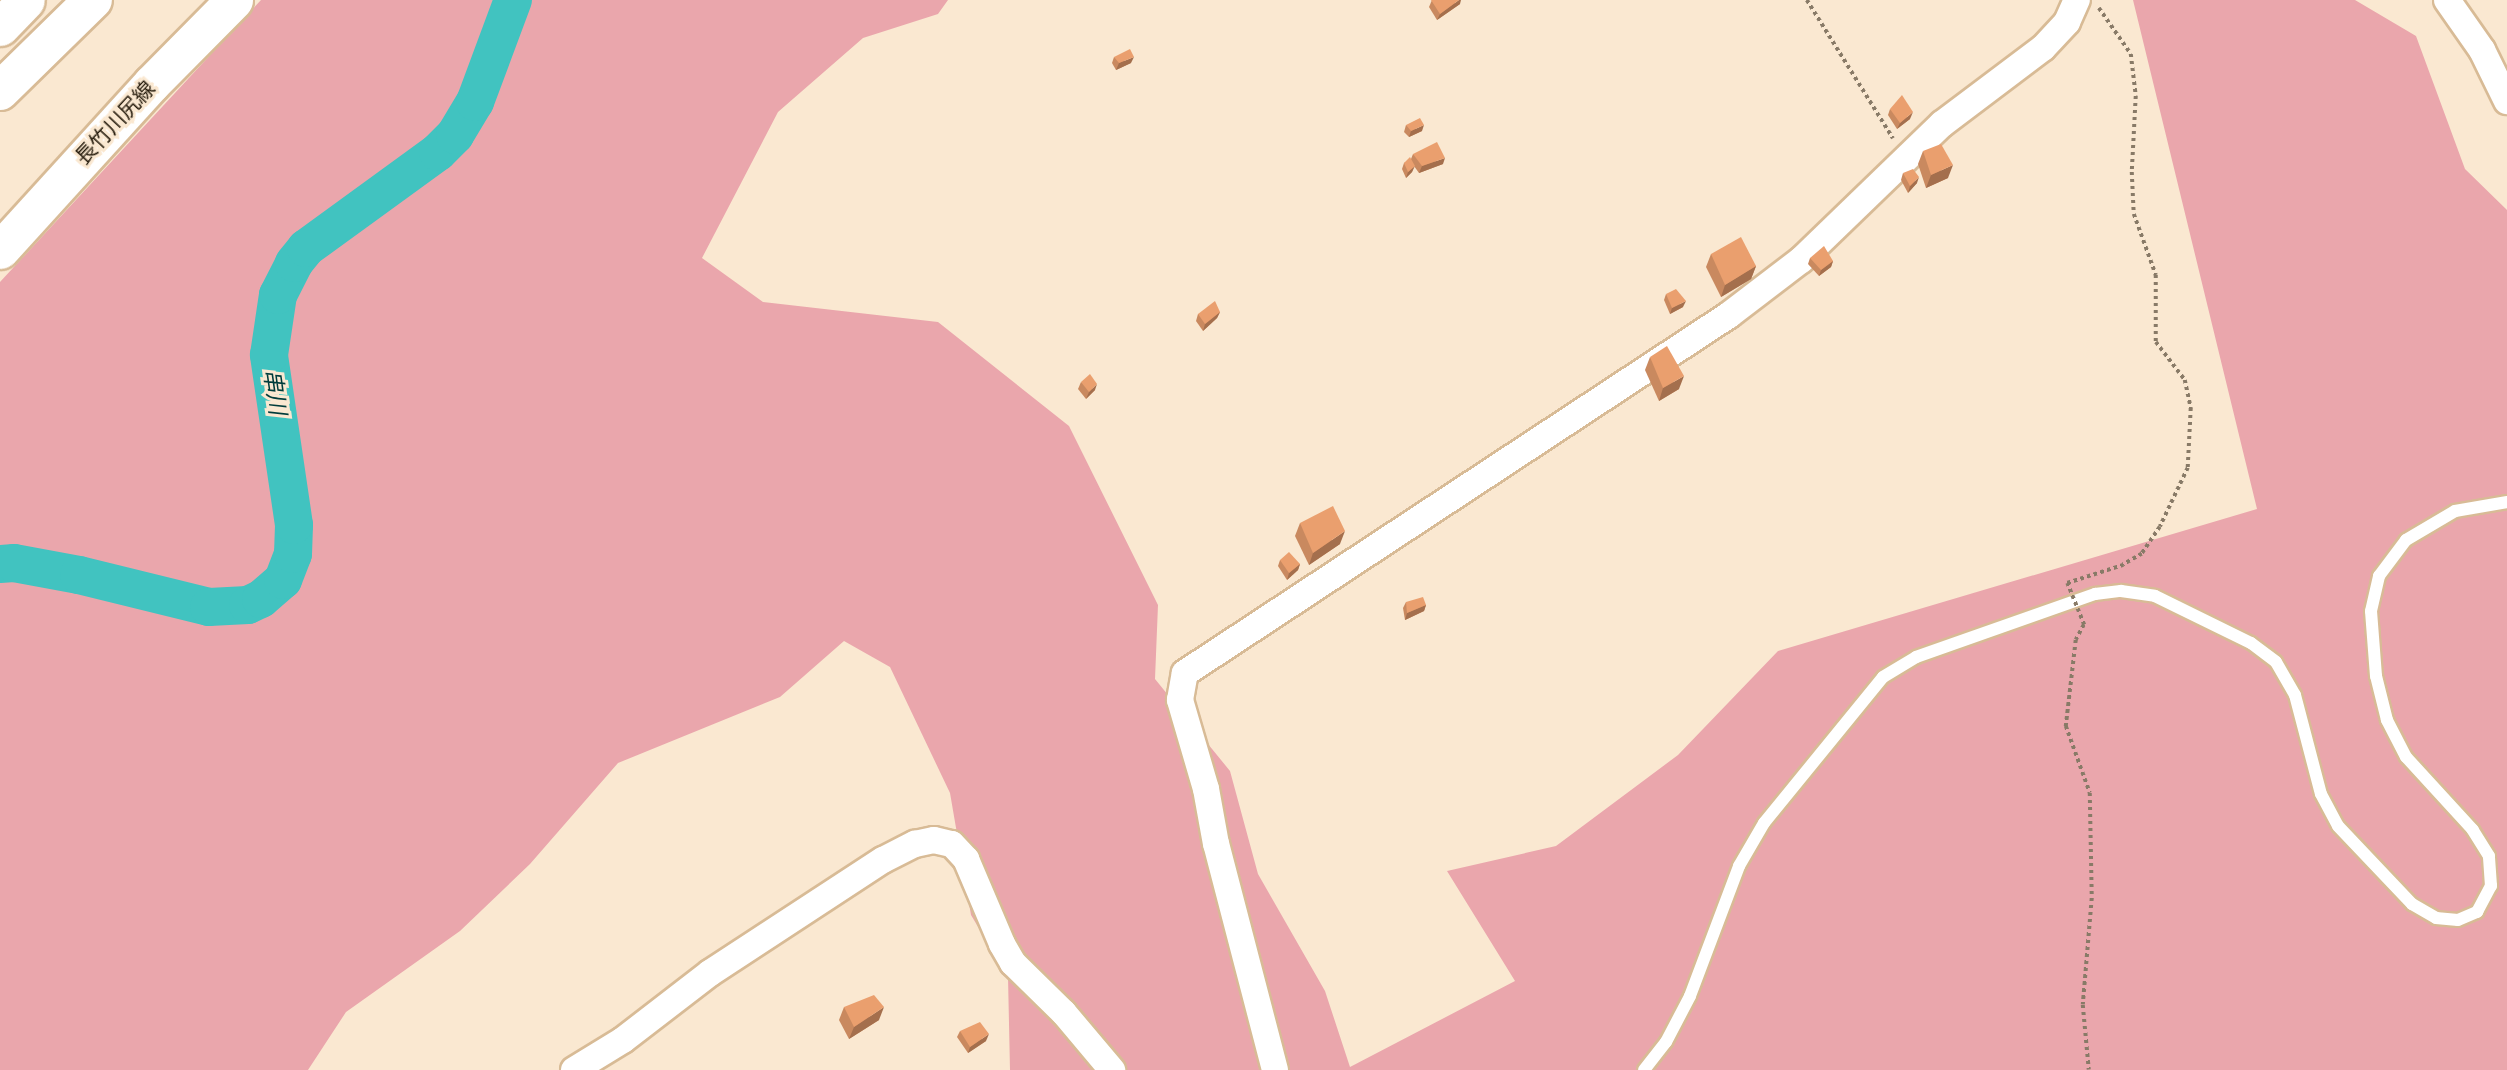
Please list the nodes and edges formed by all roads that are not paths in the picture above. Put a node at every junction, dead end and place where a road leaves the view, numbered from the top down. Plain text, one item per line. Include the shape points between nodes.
1 (26, 0) edge
2 (66, 0) edge
3 (93, 0) edge
4 (234, 0) edge
5 (2077, 0) edge
6 (2447, 0) edge
7 (0, 27) edge
8 (0, 67) edge
9 (0, 91) edge
10 (2507, 101) edge
11 (0, 250) edge
12 (2507, 502) edge
13 (574, 1070) edge
14 (1112, 1070) edge
15 (1275, 1070) edge
16 (1644, 1070) edge

1 - 7 main road
2 - 8 main road
3 - 9 highway
4 - 11 main road, 長竹川尻線
5 - 15 street via 2050,42 1941,124 1801,260 1729,316 1185,673 1180,700
6 - 10 street
12 - 16 lane via 2455,511 2406,540 2379,576 2371,611 2376,676 2387,720 2406,757 2473,830 2489,856 2491,886 2477,912 2458,920 2436,918 2412,904 2338,826 2321,794 2295,695 2276,662 2251,643 2155,596 2121,591 2095,594 1916,657 1883,677 1764,823 1739,866 1690,996 1666,1042
13 - 14 street via 624,1040 709,973 883,860 934,840 952,844 966,859 1013,963 1065,1013

